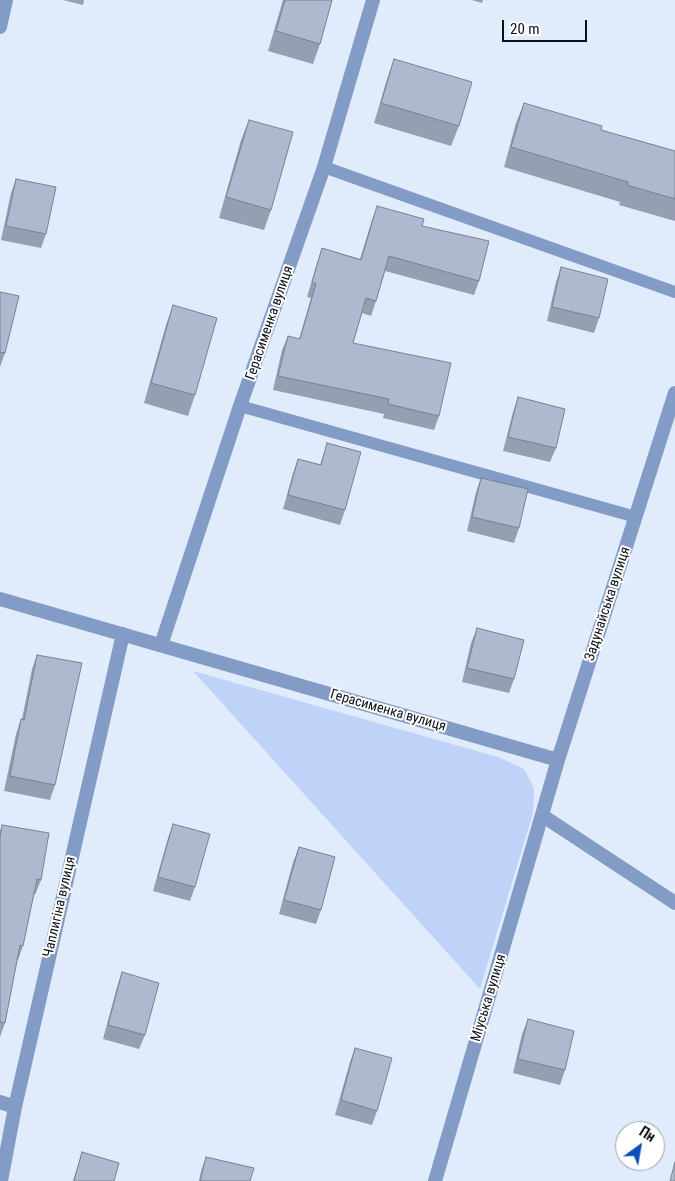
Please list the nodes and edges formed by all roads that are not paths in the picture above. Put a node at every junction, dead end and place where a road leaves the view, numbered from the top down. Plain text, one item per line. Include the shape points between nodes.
1 (6, 0) edge
2 (373, 0) edge
3 (0, 27) edge
4 (324, 167) junction
5 (675, 292) edge
6 (675, 393) edge
7 (240, 406) junction
8 (636, 517) junction
9 (0, 599) edge
10 (123, 634) junction
11 (161, 645) junction
12 (558, 760) junction
13 (543, 816) junction
14 (675, 903) edge
15 (0, 1102) edge
16 (15, 1106) junction
17 (1, 1181) edge
18 (435, 1181) edge

1 - 3 street
2 - 4 street, Герасименка вулиця
4 - 5 lane
4 - 7 street, Герасименка вулиця
6 - 8 street, Задунайська вулиця
7 - 8 lane
7 - 11 street, Герасименка вулиця
8 - 12 street, Задунайська вулиця
9 - 10 street, Герасименка вулиця
10 - 11 street, Герасименка вулиця
10 - 16 street, Чаплигіна вулиця
11 - 12 street, Герасименка вулиця
12 - 13 street, Задунайська вулиця
13 - 14 street
13 - 18 street, Міуська вулиця
15 - 16 street
16 - 17 street, Чаплигіна вулиця

